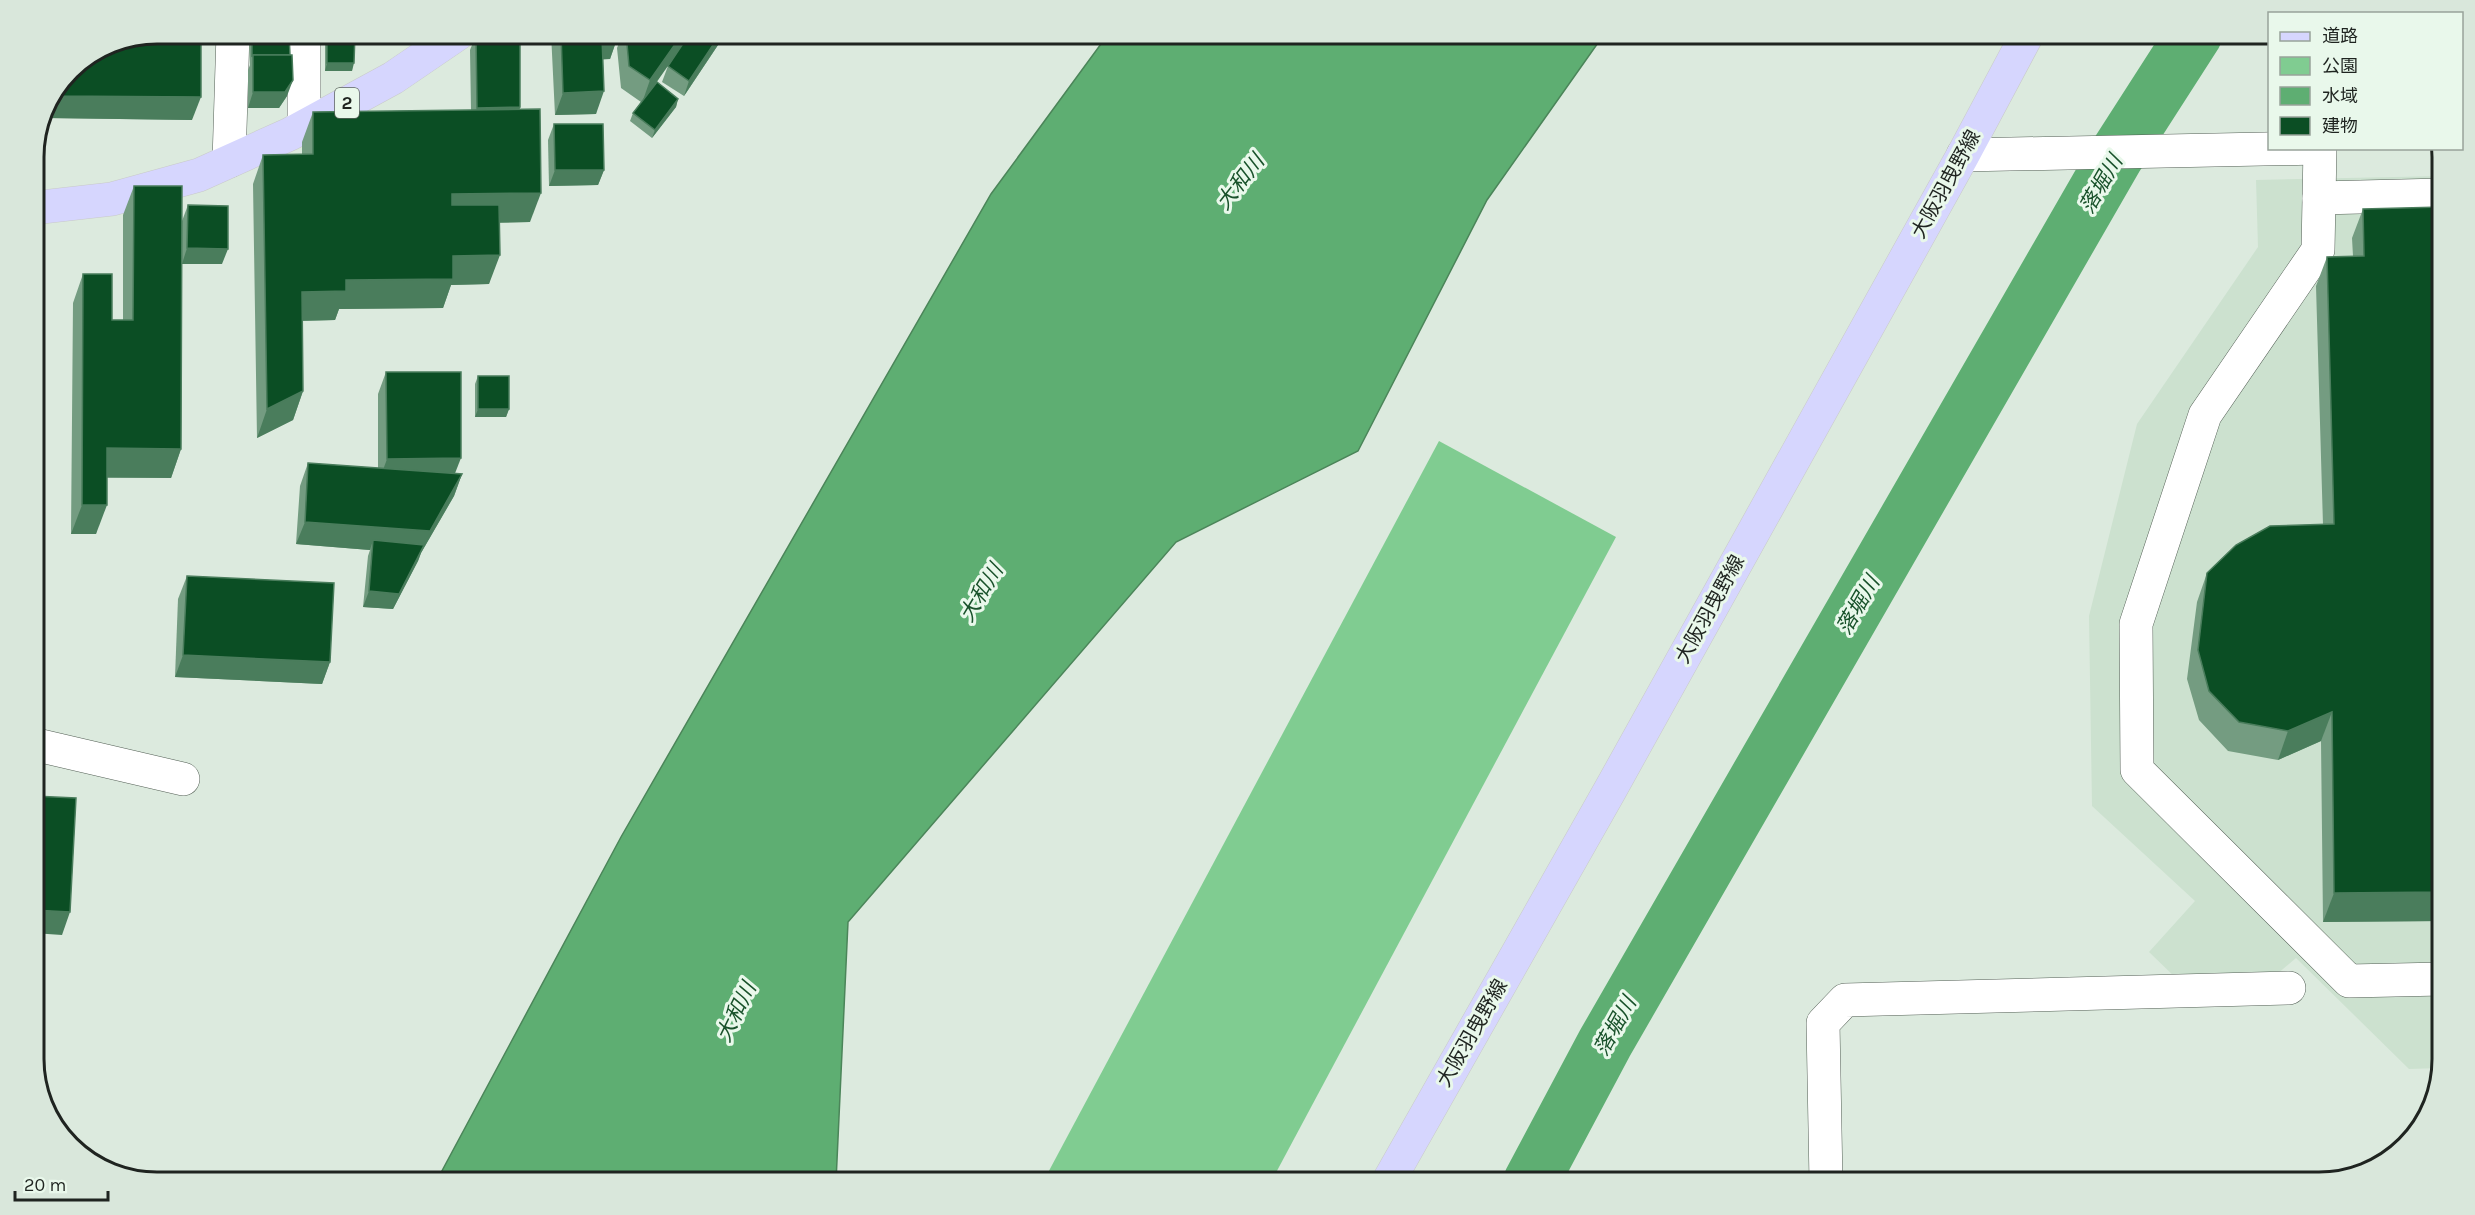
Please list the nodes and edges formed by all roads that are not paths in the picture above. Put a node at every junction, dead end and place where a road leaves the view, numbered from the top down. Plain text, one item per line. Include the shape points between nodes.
1 (233, 44) edge
2 (304, 44) edge
3 (443, 44) edge
4 (2022, 44) edge
5 (304, 126) junction
6 (2268, 149) edge
7 (2319, 150) edge
8 (1963, 155) junction
9 (230, 161) junction
10 (2431, 195) edge
11 (2319, 198) junction
12 (44, 207) edge
13 (44, 747) edge
14 (183, 779) dead end
15 (2432, 979) edge
16 (2289, 988) dead end
17 (1394, 1172) edge
18 (1826, 1172) edge

1 - 9 street
2 - 5 street
3 - 5 main road, 2 via 393,78
4 - 8 main road, 大阪羽曳野線
5 - 9 main road, 2
6 - 8 street
7 - 11 street
8 - 17 main road, 大阪羽曳野線
9 - 12 main road, 2 via 198,175 112,199
10 - 11 street
11 - 15 street via 2318,250 2205,415 2136,624 2137,770 2349,981
13 - 14 street
16 - 18 street via 1845,1000 1823,1023

